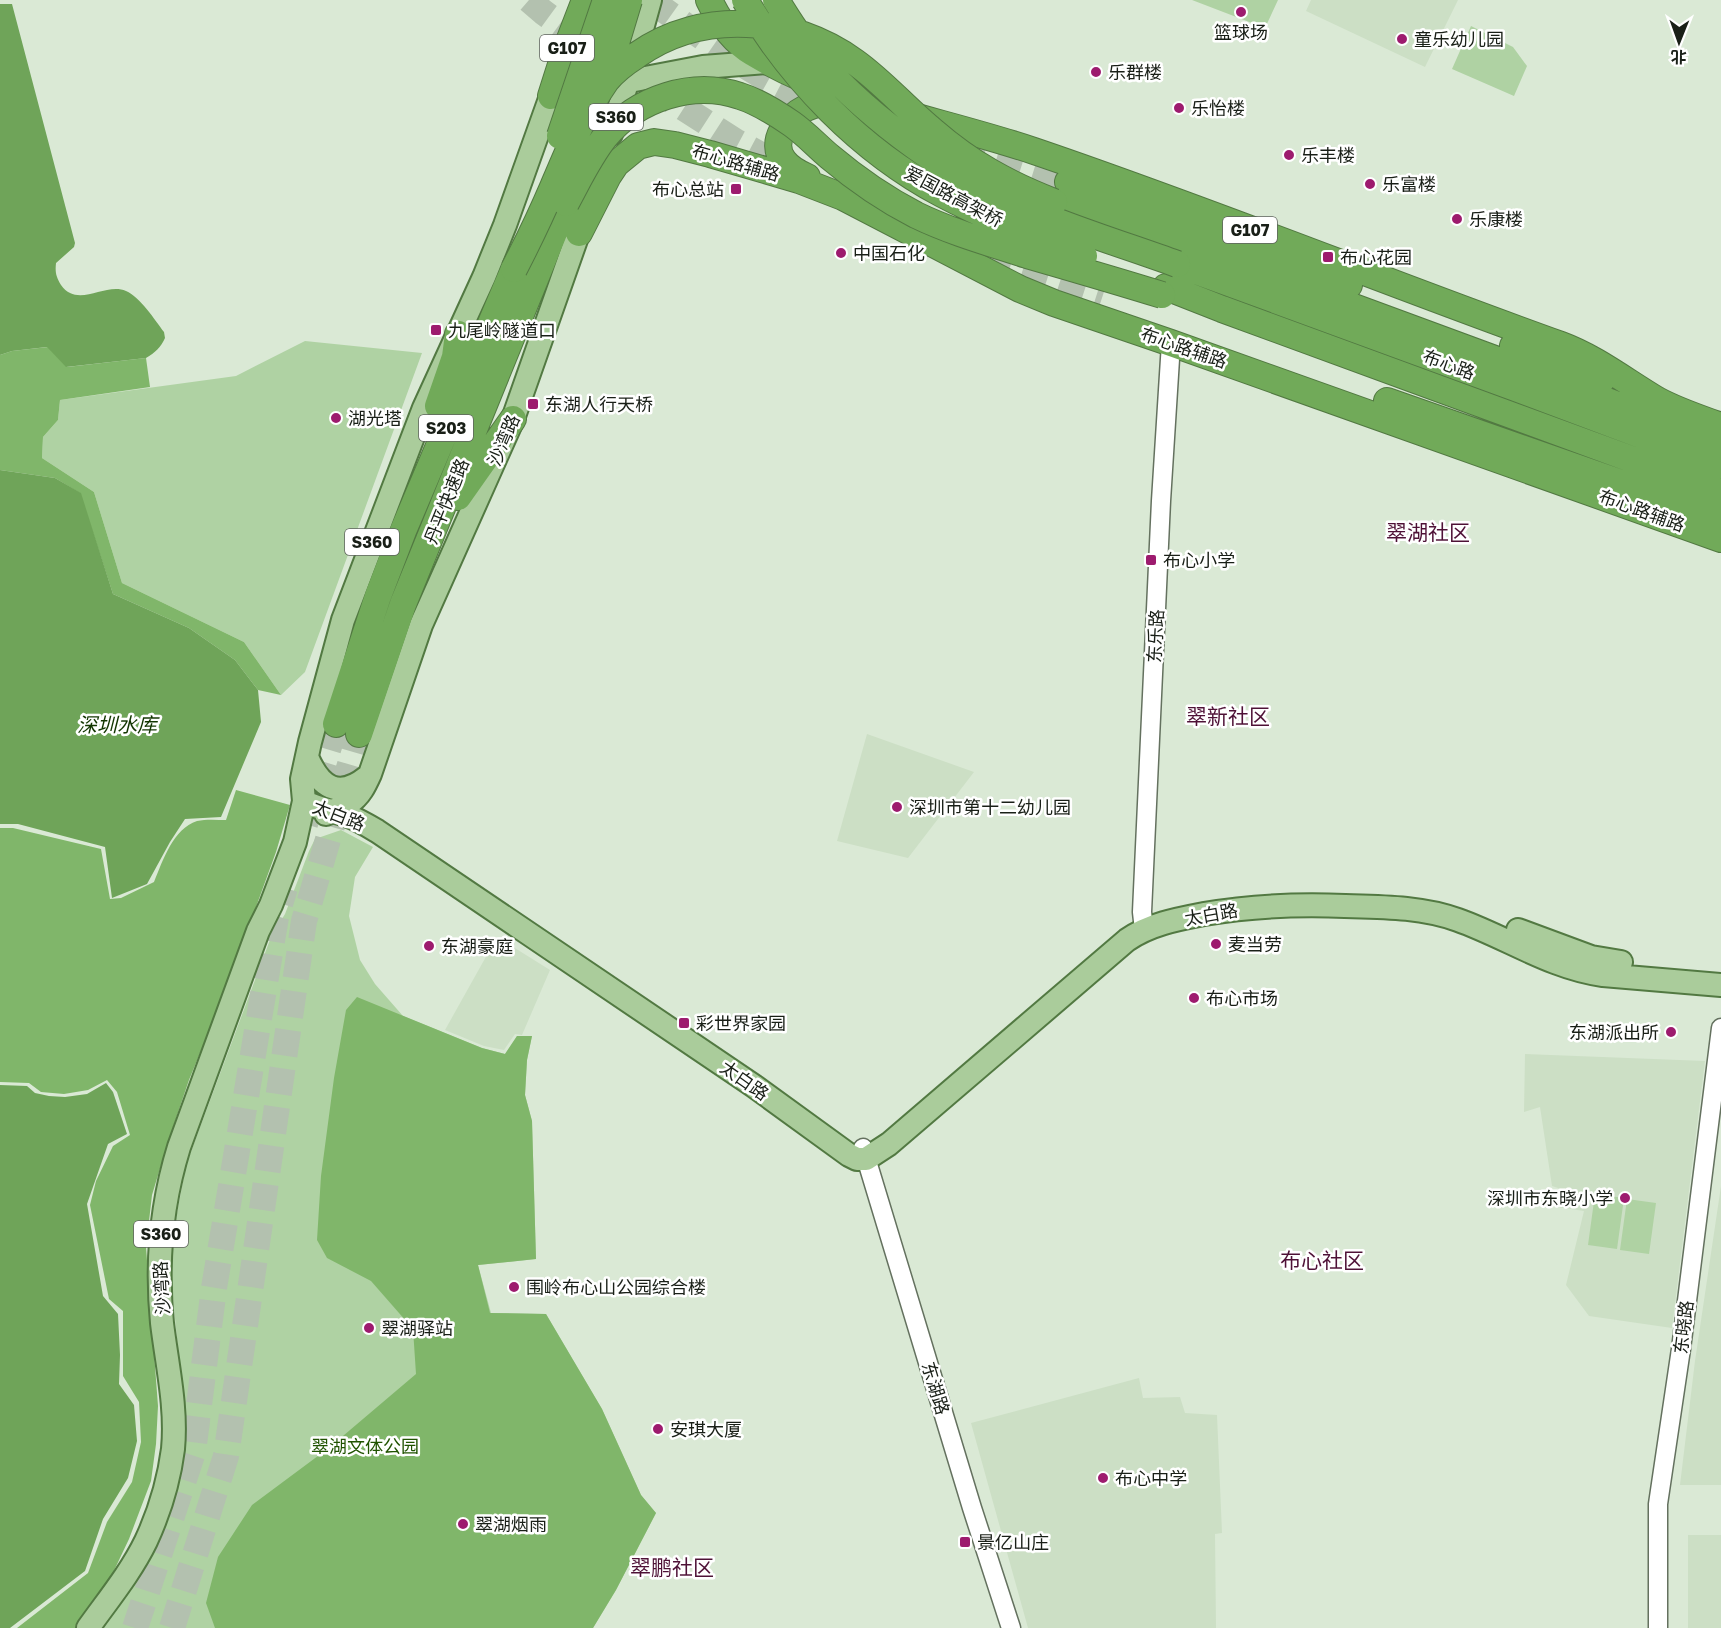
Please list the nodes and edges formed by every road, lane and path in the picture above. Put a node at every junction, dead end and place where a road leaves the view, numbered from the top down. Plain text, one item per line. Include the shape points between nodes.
1 (585, 0) edge
2 (600, 0) edge
3 (606, 0) edge
4 (629, 0) edge
5 (642, 0) edge
6 (650, 0) edge
7 (709, 0) edge
8 (745, 0) edge
9 (776, 0) edge
10 (768, 62) junction
11 (627, 83) junction
12 (551, 96) junction
13 (848, 97) junction
14 (1068, 182) tunnel mouth
15 (843, 197) junction
16 (566, 203) junction
17 (579, 233) junction
18 (514, 269) junction
19 (1168, 282) junction
20 (1101, 301) tunnel mouth
21 (458, 334) junction
22 (1171, 343) junction
23 (513, 419) junction
24 (1721, 426) edge
25 (1688, 432) junction
26 (1721, 445) edge
27 (1721, 465) edge
28 (1721, 492) edge
29 (1721, 518) edge
30 (403, 531) junction
31 (432, 534) junction
32 (1721, 539) edge
33 (336, 724) tunnel mouth
34 (359, 734) tunnel mouth
35 (307, 757) junction
36 (370, 774) junction
37 (304, 801) junction
38 (340, 807) junction
39 (383, 821) junction
40 (295, 842) junction
41 (458, 879) junction
42 (1143, 925) junction
43 (1721, 971) edge
44 (1721, 985) edge
45 (1721, 1028) edge
46 (865, 1154) junction
47 (88, 1628) edge
48 (1011, 1628) edge
49 (1658, 1628) edge

1 - 12 highway, G107
2 - 5 highway via 595,32 598,40 610,44 626,31
3 - 18 highway, bridge
4 - 16 highway, bridge
6 - 11 main road, 沙湾路 / S360
7 - 10 highway, G107 via 731,36
8 - 19 highway, 爱国路高架桥, bridge via 774,45 818,96 861,139 900,168 1004,224
9 - 19 highway, 爱国路高架桥, bridge via 801,39 846,88 897,132 976,185
10 - 11 main road via 703,67
10 - 13 highway, G107
11 - 12 main road
11 - 17 main road, 沙湾路 / S360
12 - 21 main road, 沙湾路 / S360 via 505,225
13 - 15 highway via 807,108 790,118 779,138 781,159
13 - 24 highway, G107 via 1033,151 1578,351 1659,401
14 - 25 highway via 1586,374
15 - 17 highway, 布心路辅路 via 774,173 654,142 638,146 616,164
15 - 22 highway, 布心路辅路 via 1020,289
16 - 19 highway, bridge via 594,152 630,114 671,94 724,91 766,107 855,177 898,205 941,226 987,242
16 - 31 highway, 丹平快速路 / S203
17 - 23 main road, 沙湾路 / S360
18 - 25 highway, bridge via 574,136 608,79 642,52 681,33 726,24 767,25 794,31 846,56 963,156 1028,192 1313,292
18 - 30 highway, 丹平快速路 / S203
19 - 27 highway, 布心路 via 1513,387
19 - 28 highway, 布心路 via 1222,309
20 - 29 highway
21 - 30 highway via 455,357 417,464
21 - 35 main road, 沙湾路 / S360 via 424,408 343,620
22 - 32 highway, 布心路辅路
22 - 42 street, 东乐路
23 - 31 highway
23 - 36 main road, 沙湾路 / S360 via 421,625
25 - 26 highway
30 - 33 highway, 丹平快速路 / S203
31 - 34 highway, 丹平快速路 / S203 via 403,604
35 - 36 main road via 317,776 332,787 359,784
35 - 37 main road, 沙湾路 / S360 via 302,779
36 - 38 main road, 沙湾路 / S360 via 363,789
36 - 39 main road via 368,805
37 - 38 main road, 太白路 via 313,807
37 - 40 main road, 沙湾路 / S360
38 - 39 main road, 太白路
38 - 40 main road, 沙湾路 / S360 via 309,825
38 - 41 main road, 太白路
39 - 41 main road, 太白路
40 - 47 main road, 沙湾路 / S360 via 258,931 170,1178 161,1233 159,1294 175,1418 162,1495 145,1541
41 - 46 main road, 太白路 via 569,953 849,1155 857,1158
42 - 43 main road, 太白路 via 1170,911 1253,896 1428,900 1591,957
42 - 44 main road, 太白路 via 1245,908 1407,908 1457,920 1588,973
42 - 46 main road, 太白路 via 889,1144
45 - 49 street, 东晓路 via 1658,1504
46 - 48 street, 东湖路

